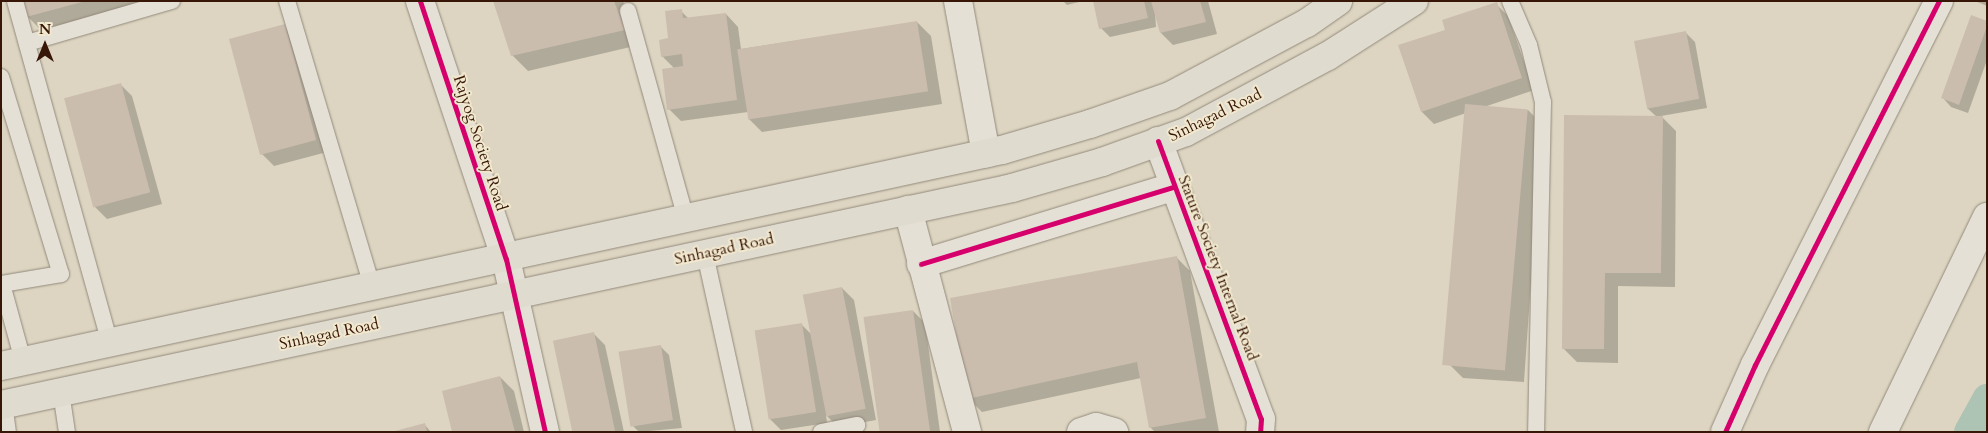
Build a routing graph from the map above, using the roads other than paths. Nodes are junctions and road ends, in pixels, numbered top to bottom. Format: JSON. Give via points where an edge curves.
{"nodes":[{"id":1,"x":15,"y":1,"type":"edge"},
{"id":2,"x":172,"y":1,"type":"edge"},
{"id":3,"x":287,"y":1,"type":"edge"},
{"id":4,"x":420,"y":1,"type":"edge"},
{"id":5,"x":958,"y":1,"type":"edge"},
{"id":6,"x":1414,"y":1,"type":"edge"},
{"id":7,"x":1510,"y":1,"type":"edge"},
{"id":8,"x":1939,"y":1,"type":"edge"},
{"id":9,"x":1333,"y":3,"type":"edge"},
{"id":10,"x":628,"y":11,"type":"dead end"},
{"id":11,"x":28,"y":43,"type":"junction"},
{"id":12,"x":1,"y":77,"type":"edge"},
{"id":13,"x":1158,"y":141,"type":"junction"},
{"id":14,"x":986,"y":153,"type":"junction"},
{"id":15,"x":1174,"y":187,"type":"junction"},
{"id":16,"x":908,"y":210,"type":"junction"},
{"id":17,"x":1987,"y":217,"type":"edge"},
{"id":18,"x":686,"y":219,"type":"junction"},
{"id":19,"x":704,"y":254,"type":"junction"},
{"id":20,"x":506,"y":259,"type":"junction"},
{"id":21,"x":921,"y":264,"type":"junction"},
{"id":22,"x":372,"y":287,"type":"junction"},
{"id":23,"x":514,"y":294,"type":"junction"},
{"id":24,"x":110,"y":343,"type":"junction"},
{"id":25,"x":12,"y":364,"type":"edge"},
{"id":26,"x":62,"y":392,"type":"junction"},
{"id":27,"x":12,"y":402,"type":"edge"},
{"id":28,"x":857,"y":424,"type":"dead end"},
{"id":29,"x":8,"y":432,"type":"edge"},
{"id":30,"x":67,"y":432,"type":"edge"},
{"id":31,"x":545,"y":432,"type":"edge"},
{"id":32,"x":744,"y":432,"type":"edge"},
{"id":33,"x":821,"y":432,"type":"edge"},
{"id":34,"x":967,"y":432,"type":"edge"},
{"id":35,"x":1081,"y":432,"type":"edge"},
{"id":36,"x":1114,"y":432,"type":"edge"},
{"id":37,"x":1260,"y":432,"type":"edge"},
{"id":38,"x":1536,"y":432,"type":"edge"},
{"id":39,"x":1725,"y":432,"type":"edge"},
{"id":40,"x":1883,"y":432,"type":"edge"}],
"edges":[{"from":1,"to":11,"type":"lane"},
{"from":2,"to":11,"type":"lane"},
{"from":3,"to":22,"type":"lane"},
{"from":4,"to":20,"type":"street","name":"Rajyog Society Road"},
{"from":5,"to":14,"type":"street"},
{"from":6,"to":13,"type":"main road","name":"Sinhagad Road","via":[[1328,56],[1248,101],[1186,132]]},
{"from":7,"to":38,"type":"lane","via":[[1529,46],[1544,102]]},
{"from":8,"to":39,"type":"street"},
{"from":9,"to":14,"type":"main road","via":[[1307,23],[1170,96],[1090,124]]},
{"from":10,"to":18,"type":"lane"},
{"from":11,"to":24,"type":"lane"},
{"from":12,"to":25,"type":"lane","via":[[61,274],[2,284]]},
{"from":13,"to":15,"type":"street","name":"Stature Society Internal Road"},
{"from":13,"to":16,"type":"main road","name":"Sinhagad Road","via":[[1012,188]]},
{"from":14,"to":18,"type":"main road"},
{"from":15,"to":21,"type":"street"},
{"from":15,"to":37,"type":"street","name":"Stature Society Internal Road","via":[[1261,419]]},
{"from":16,"to":19,"type":"main road","name":"Sinhagad Road"},
{"from":16,"to":21,"type":"street"},
{"from":17,"to":40,"type":"street"},
{"from":18,"to":20,"type":"main road"},
{"from":19,"to":23,"type":"main road","name":"Sinhagad Road"},
{"from":19,"to":32,"type":"lane"},
{"from":20,"to":22,"type":"main road"},
{"from":20,"to":23,"type":"street","name":"Rajyog Society Road"},
{"from":21,"to":34,"type":"street"},
{"from":22,"to":24,"type":"main road"},
{"from":23,"to":26,"type":"main road","name":"Sinhagad Road"},
{"from":23,"to":31,"type":"street","name":"Rajyog Society Road"},
{"from":24,"to":25,"type":"main road"},
{"from":25,"to":27,"type":"main road"},
{"from":26,"to":27,"type":"main road","name":"Sinhagad Road"},
{"from":26,"to":30,"type":"lane"},
{"from":27,"to":29,"type":"lane"},
{"from":28,"to":33,"type":"lane"},
{"from":35,"to":36,"type":"street","via":[[1096,428]]}]}
